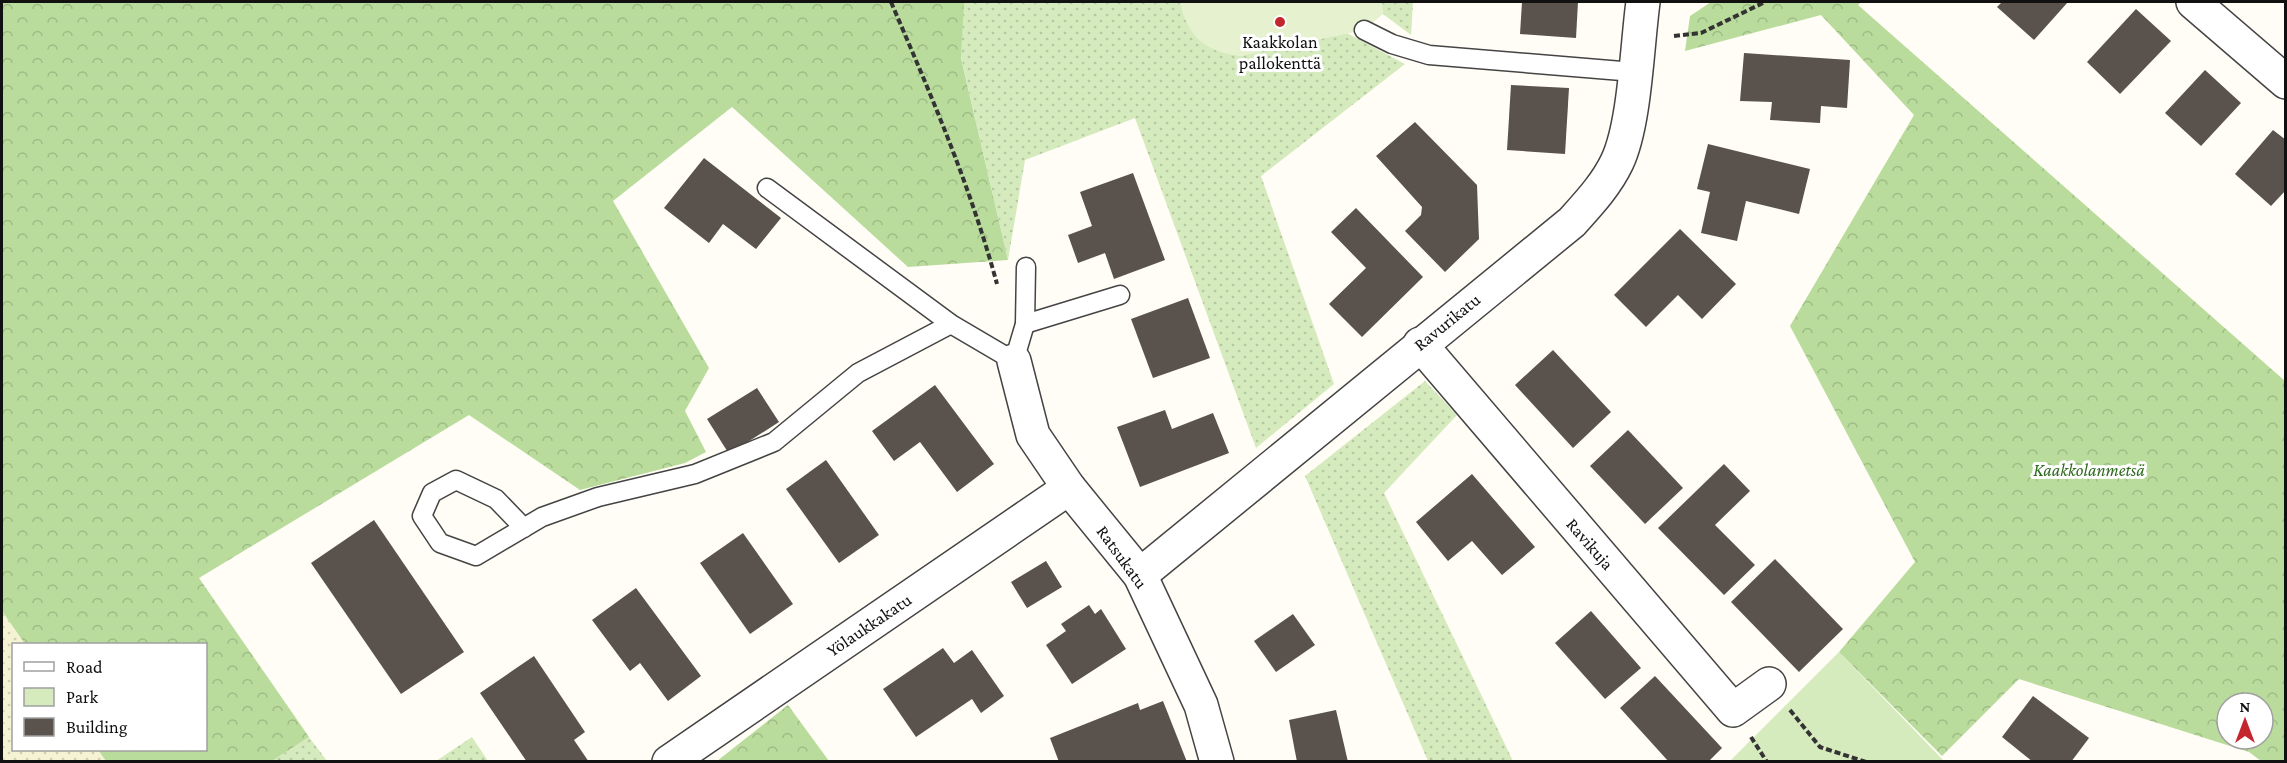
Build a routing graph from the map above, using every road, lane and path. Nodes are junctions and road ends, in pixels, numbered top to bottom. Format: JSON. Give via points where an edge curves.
{"nodes":[{"id":1,"x":891,"y":2,"type":"edge"},
{"id":2,"x":1642,"y":2,"type":"edge"},
{"id":3,"x":1765,"y":2,"type":"edge"},
{"id":4,"x":2193,"y":2,"type":"edge"},
{"id":5,"x":1364,"y":30,"type":"dead end"},
{"id":6,"x":1636,"y":57,"type":"junction"},
{"id":7,"x":2286,"y":82,"type":"edge"},
{"id":8,"x":766,"y":188,"type":"dead end"},
{"id":9,"x":1026,"y":267,"type":"dead end"},
{"id":10,"x":1120,"y":295,"type":"dead end"},
{"id":11,"x":1000,"y":296,"type":"dead end"},
{"id":12,"x":951,"y":324,"type":"junction"},
{"id":13,"x":1025,"y":324,"type":"junction"},
{"id":14,"x":1420,"y":344,"type":"junction"},
{"id":15,"x":1014,"y":361,"type":"junction"},
{"id":16,"x":1069,"y":489,"type":"junction"},
{"id":17,"x":524,"y":528,"type":"junction"},
{"id":18,"x":1140,"y":576,"type":"junction"},
{"id":19,"x":1768,"y":684,"type":"joint"},
{"id":20,"x":669,"y":762,"type":"edge"},
{"id":21,"x":1217,"y":762,"type":"edge"},
{"id":22,"x":1866,"y":762,"type":"edge"}],
"edges":[{"from":1,"to":11,"type":"path","via":[[978,216]]},
{"from":2,"to":6,"type":"street","name":"Ravurikatu"},
{"from":3,"to":6,"type":"path","via":[[1701,33]]},
{"from":4,"to":7,"type":"street"},
{"from":5,"to":6,"type":"lane","via":[[1392,44],[1429,55]]},
{"from":6,"to":14,"type":"street","name":"Ravurikatu","via":[[1629,121],[1618,161],[1600,191],[1572,222]]},
{"from":8,"to":12,"type":"lane"},
{"from":9,"to":13,"type":"lane"},
{"from":10,"to":13,"type":"lane"},
{"from":12,"to":15,"type":"lane"},
{"from":12,"to":17,"type":"lane","via":[[858,373],[774,442],[695,474],[598,497],[542,517]]},
{"from":13,"to":15,"type":"lane"},
{"from":14,"to":18,"type":"street","name":"Ravurikatu"},
{"from":14,"to":19,"type":"street","name":"Ravikuja","via":[[1733,710]]},
{"from":15,"to":16,"type":"street","name":"Ratsukatu","via":[[1033,435]]},
{"from":16,"to":18,"type":"street","name":"Ratsukatu"},
{"from":16,"to":20,"type":"street","name":"Yölaukkakatu"},
{"from":17,"to":17,"type":"lane","via":[[496,499],[456,480],[432,493],[422,516],[440,543],[476,556]]},
{"from":18,"to":21,"type":"street","name":"Ratsukatu","via":[[1201,705]]},
{"from":19,"to":22,"type":"path","via":[[1820,747]]}]}
